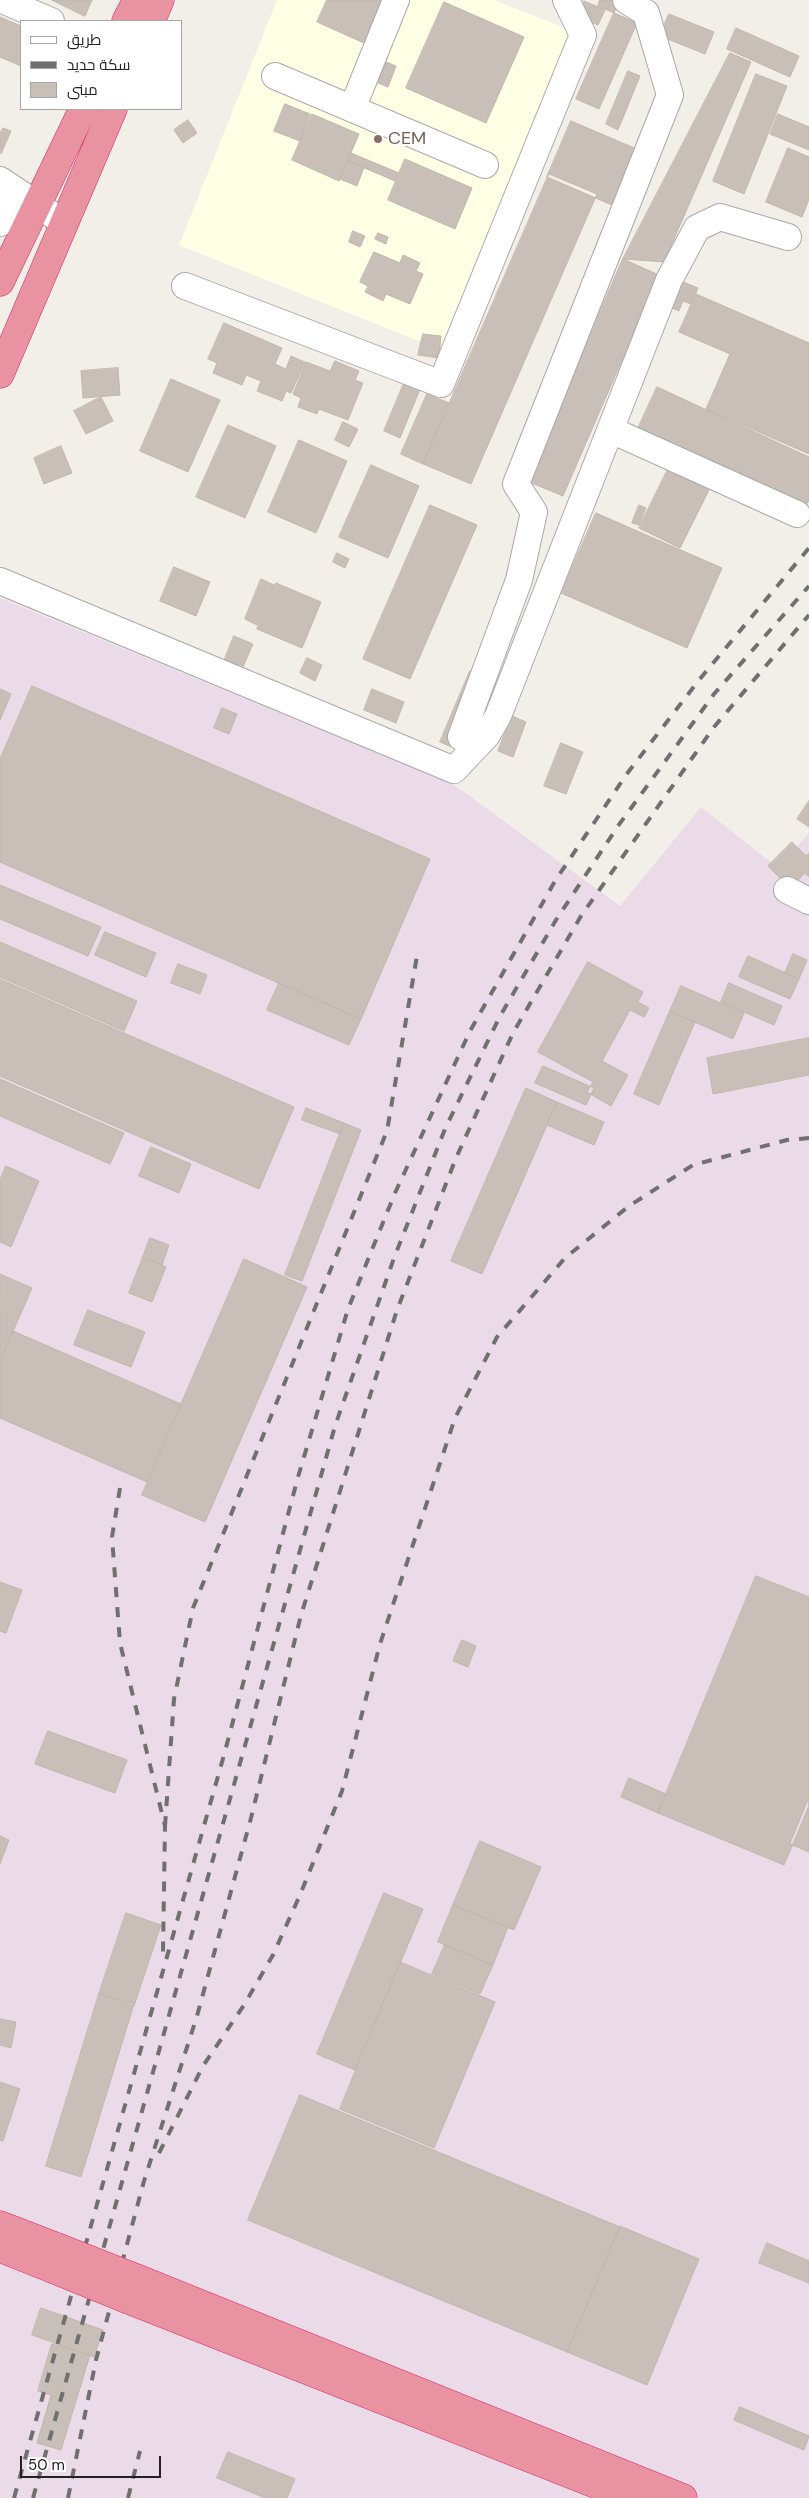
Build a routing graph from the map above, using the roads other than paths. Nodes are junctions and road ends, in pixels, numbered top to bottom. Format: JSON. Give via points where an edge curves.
{"nodes":[{"id":1,"x":136,"y":0,"type":"edge"},
{"id":2,"x":160,"y":0,"type":"edge"},
{"id":3,"x":396,"y":0,"type":"edge"},
{"id":4,"x":566,"y":0,"type":"edge"},
{"id":5,"x":626,"y":0,"type":"edge"},
{"id":6,"x":8,"y":1,"type":"edge"},
{"id":7,"x":49,"y":20,"type":"edge"},
{"id":8,"x":126,"y":20,"type":"edge"},
{"id":9,"x":151,"y":20,"type":"edge"},
{"id":10,"x":275,"y":76,"type":"dead end"},
{"id":11,"x":352,"y":109,"type":"junction"},
{"id":12,"x":82,"y":110,"type":"edge"},
{"id":13,"x":113,"y":110,"type":"edge"},
{"id":14,"x":485,"y":165,"type":"dead end"},
{"id":15,"x":17,"y":191,"type":"edge"},
{"id":16,"x":64,"y":222,"type":"junction"},
{"id":17,"x":0,"y":223,"type":"edge"},
{"id":18,"x":788,"y":237,"type":"dead end"},
{"id":19,"x":0,"y":282,"type":"edge"},
{"id":20,"x":185,"y":286,"type":"dead end"},
{"id":21,"x":0,"y":374,"type":"edge"},
{"id":22,"x":611,"y":430,"type":"junction"},
{"id":23,"x":797,"y":514,"type":"dead end"},
{"id":24,"x":0,"y":581,"type":"edge"},
{"id":25,"x":461,"y":736,"type":"dead end"},
{"id":26,"x":0,"y":2225,"type":"edge"},
{"id":27,"x":0,"y":2248,"type":"edge"},
{"id":28,"x":55,"y":2258,"type":"junction"},
{"id":29,"x":133,"y":2289,"type":"junction"},
{"id":30,"x":632,"y":2498,"type":"edge"},
{"id":31,"x":683,"y":2498,"type":"edge"}],
"edges":[{"from":1,"to":8,"type":"highway"},
{"from":2,"to":9,"type":"highway"},
{"from":3,"to":11,"type":"street"},
{"from":4,"to":20,"type":"street","via":[[583,36],[441,384]]},
{"from":5,"to":25,"type":"street","via":[[646,13],[670,95],[516,484],[534,512],[519,580]]},
{"from":6,"to":7,"type":"street"},
{"from":10,"to":11,"type":"street"},
{"from":11,"to":14,"type":"street"},
{"from":12,"to":15,"type":"highway"},
{"from":13,"to":16,"type":"highway"},
{"from":15,"to":16,"type":"street"},
{"from":15,"to":17,"type":"street"},
{"from":15,"to":19,"type":"highway"},
{"from":16,"to":21,"type":"highway"},
{"from":18,"to":22,"type":"street","via":[[720,217],[697,228],[669,280]]},
{"from":22,"to":23,"type":"street"},
{"from":22,"to":24,"type":"street","via":[[498,716],[487,734],[454,770]]},
{"from":26,"to":28,"type":"highway"},
{"from":27,"to":28,"type":"highway"},
{"from":28,"to":29,"type":"highway","bridge":true},
{"from":29,"to":30,"type":"highway"},
{"from":29,"to":31,"type":"highway"}]}
